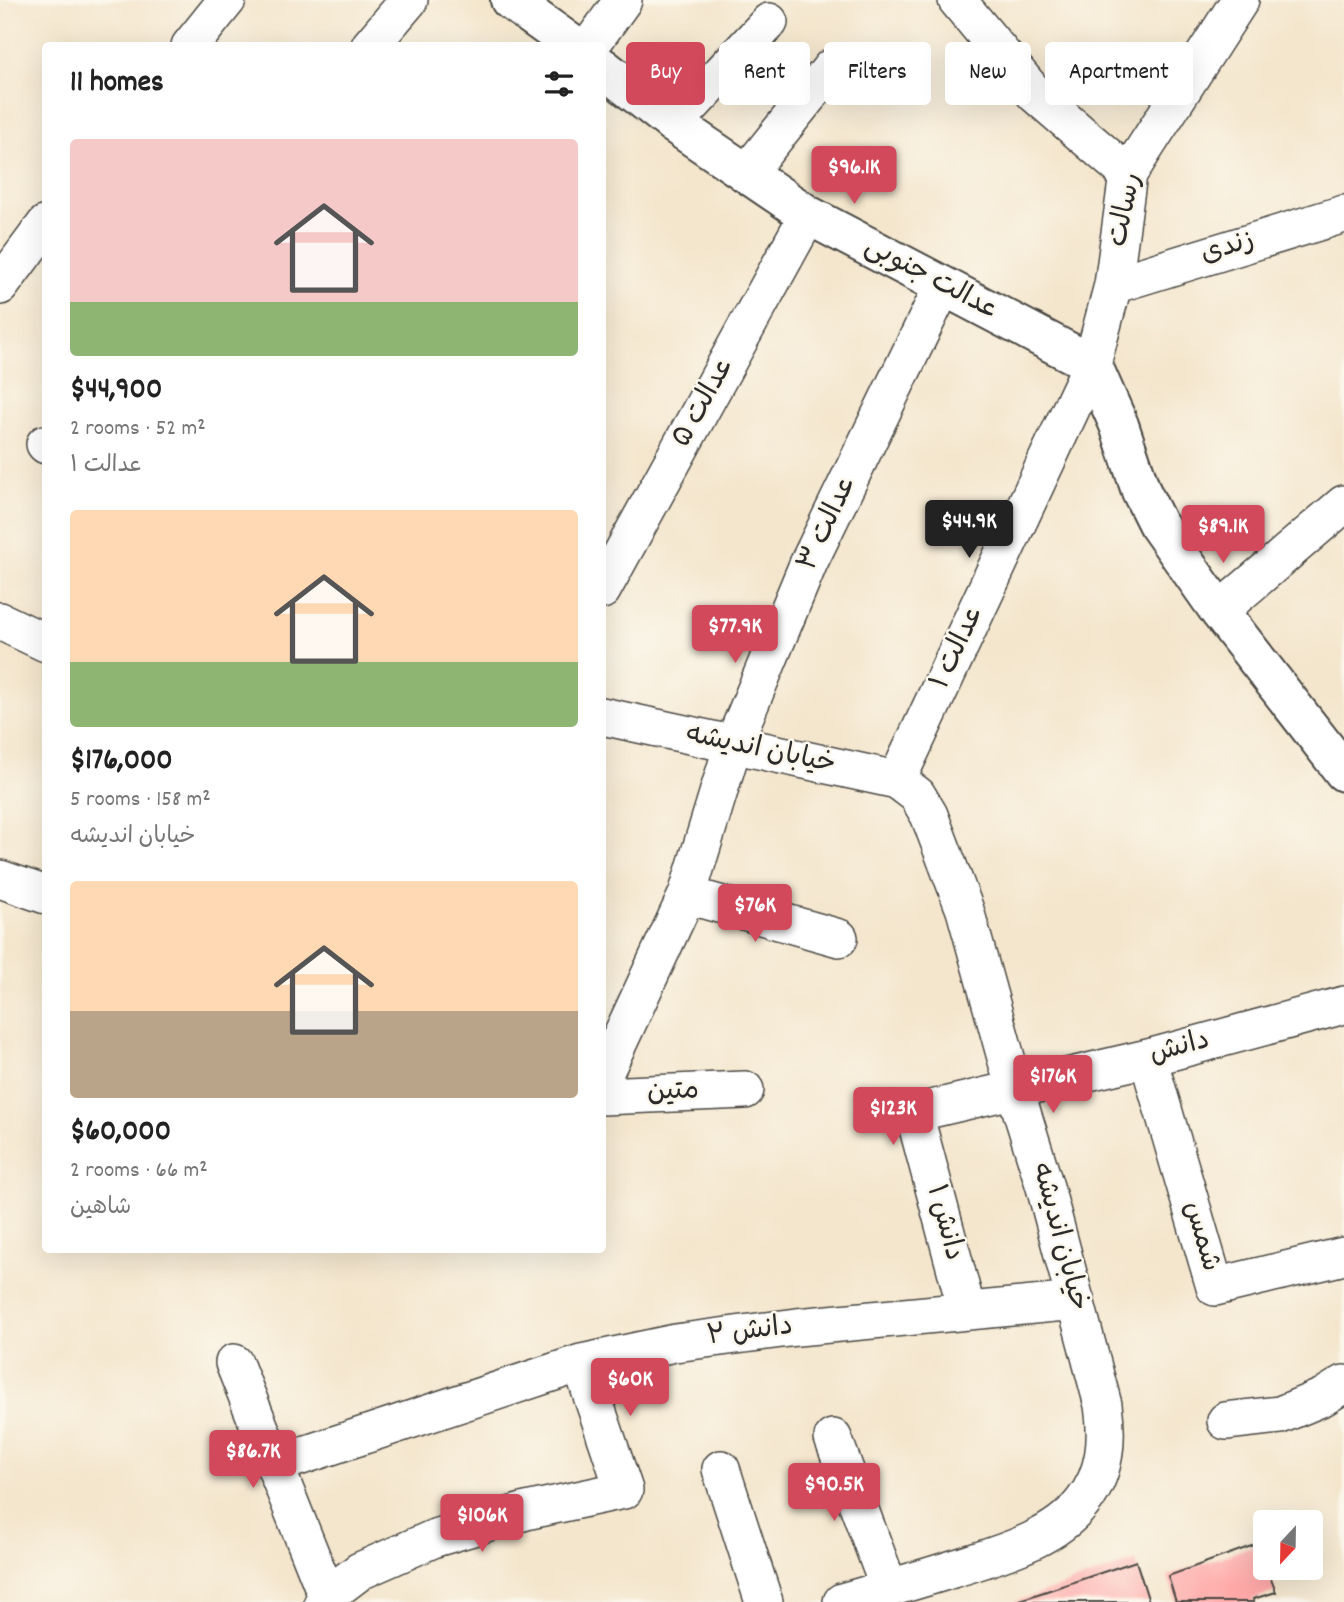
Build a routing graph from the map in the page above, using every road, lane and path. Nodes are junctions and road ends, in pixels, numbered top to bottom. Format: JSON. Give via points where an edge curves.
{"nodes":[{"id":1,"x":227,"y":0,"type":"edge"},
{"id":2,"x":409,"y":0,"type":"edge"},
{"id":3,"x":510,"y":0,"type":"edge"},
{"id":4,"x":623,"y":0,"type":"edge"},
{"id":5,"x":957,"y":0,"type":"edge"},
{"id":6,"x":1240,"y":0,"type":"edge"},
{"id":7,"x":769,"y":22,"type":"dead end"},
{"id":8,"x":193,"y":42,"type":"edge"},
{"id":9,"x":373,"y":42,"type":"edge"},
{"id":10,"x":568,"y":42,"type":"edge"},
{"id":11,"x":593,"y":42,"type":"edge"},
{"id":12,"x":606,"y":70,"type":"edge"},
{"id":13,"x":824,"y":77,"type":"edge"},
{"id":14,"x":674,"y":124,"type":"junction"},
{"id":15,"x":746,"y":174,"type":"junction"},
{"id":16,"x":1128,"y":174,"type":"junction"},
{"id":17,"x":1344,"y":214,"type":"edge"},
{"id":18,"x":808,"y":215,"type":"junction"},
{"id":19,"x":42,"y":229,"type":"edge"},
{"id":20,"x":1113,"y":285,"type":"junction"},
{"id":21,"x":0,"y":286,"type":"edge"},
{"id":22,"x":943,"y":286,"type":"junction"},
{"id":23,"x":1093,"y":364,"type":"junction"},
{"id":24,"x":1344,"y":504,"type":"edge"},
{"id":25,"x":606,"y":583,"type":"edge"},
{"id":26,"x":1219,"y":611,"type":"junction"},
{"id":27,"x":0,"y":621,"type":"edge"},
{"id":28,"x":42,"y":641,"type":"edge"},
{"id":29,"x":606,"y":717,"type":"edge"},
{"id":30,"x":733,"y":745,"type":"junction"},
{"id":31,"x":1344,"y":772,"type":"edge"},
{"id":32,"x":897,"y":780,"type":"junction"},
{"id":33,"x":0,"y":879,"type":"edge"},
{"id":34,"x":42,"y":894,"type":"edge"},
{"id":35,"x":687,"y":895,"type":"junction"},
{"id":36,"x":839,"y":938,"type":"dead end"},
{"id":37,"x":1344,"y":1005,"type":"edge"},
{"id":38,"x":1148,"y":1058,"type":"junction"},
{"id":39,"x":606,"y":1069,"type":"edge"},
{"id":40,"x":745,"y":1090,"type":"dead end"},
{"id":41,"x":1015,"y":1090,"type":"junction"},
{"id":42,"x":606,"y":1096,"type":"edge"},
{"id":43,"x":1344,"y":1256,"type":"edge"},
{"id":44,"x":1076,"y":1301,"type":"junction"},
{"id":45,"x":967,"y":1311,"type":"junction"},
{"id":46,"x":233,"y":1363,"type":"dead end"},
{"id":47,"x":581,"y":1363,"type":"junction"},
{"id":48,"x":1344,"y":1384,"type":"edge"},
{"id":49,"x":1226,"y":1421,"type":"dead end"},
{"id":50,"x":833,"y":1438,"type":"dead end"},
{"id":51,"x":274,"y":1465,"type":"junction"},
{"id":52,"x":721,"y":1469,"type":"dead end"},
{"id":53,"x":889,"y":1588,"type":"junction"},
{"id":54,"x":325,"y":1599,"type":"edge"},
{"id":55,"x":764,"y":1602,"type":"edge"},
{"id":56,"x":842,"y":1602,"type":"edge"}],
"edges":[{"from":1,"to":8,"type":"street"},
{"from":2,"to":9,"type":"street"},
{"from":3,"to":10,"type":"street"},
{"from":4,"to":11,"type":"street"},
{"from":5,"to":16,"type":"street","via":[[1035,94]]},
{"from":6,"to":16,"type":"street","name":"رسالت"},
{"from":7,"to":14,"type":"street"},
{"from":12,"to":14,"type":"street","name":"عدالت جنوبی"},
{"from":13,"to":15,"type":"street"},
{"from":14,"to":15,"type":"street","name":"عدالت جنوبی"},
{"from":15,"to":18,"type":"street","name":"عدالت جنوبی"},
{"from":16,"to":20,"type":"street","name":"رسالت"},
{"from":17,"to":20,"type":"street","name":"زندی"},
{"from":18,"to":22,"type":"street","name":"عدالت جنوبی"},
{"from":18,"to":25,"type":"street","name":"عدالت ۵"},
{"from":19,"to":21,"type":"street"},
{"from":20,"to":23,"type":"street","name":"رسالت"},
{"from":22,"to":23,"type":"street","name":"عدالت جنوبی"},
{"from":22,"to":30,"type":"street","name":"عدالت ۳","via":[[809,562]]},
{"from":23,"to":26,"type":"street","via":[[1157,523]]},
{"from":23,"to":32,"type":"street","name":"عدالت ۱"},
{"from":24,"to":26,"type":"street"},
{"from":26,"to":31,"type":"street"},
{"from":27,"to":28,"type":"street"},
{"from":29,"to":30,"type":"street","name":"خیابان اندیشه"},
{"from":30,"to":32,"type":"street","name":"خیابان اندیشه"},
{"from":30,"to":35,"type":"street","name":"عدالت ۳"},
{"from":32,"to":41,"type":"street","name":"خیابان اندیشه","via":[[917,796],[941,845],[965,911]]},
{"from":33,"to":34,"type":"street"},
{"from":35,"to":36,"type":"street"},
{"from":35,"to":39,"type":"street","name":"عدالت ۳"},
{"from":37,"to":38,"type":"street","name":"دانش"},
{"from":38,"to":41,"type":"street","name":"دانش"},
{"from":38,"to":43,"type":"street","name":"شمس","via":[[1214,1287]]},
{"from":40,"to":42,"type":"street","name":"متین"},
{"from":41,"to":44,"type":"street","name":"خیابان اندیشه"},
{"from":41,"to":45,"type":"street","name":"دانش ۱","via":[[914,1113]]},
{"from":44,"to":45,"type":"street","name":"دانش ۲"},
{"from":44,"to":53,"type":"street","name":"خیابان اندیشه","via":[[1106,1426],[1102,1460],[1084,1501],[1054,1528],[1025,1544]]},
{"from":45,"to":47,"type":"street","name":"دانش ۲","via":[[689,1341]]},
{"from":46,"to":51,"type":"street"},
{"from":47,"to":51,"type":"street","name":"دانش ۲"},
{"from":47,"to":54,"type":"street","via":[[624,1490],[526,1511],[435,1538],[360,1570]]},
{"from":48,"to":49,"type":"street","via":[[1280,1415]]},
{"from":50,"to":53,"type":"street"},
{"from":51,"to":54,"type":"street"},
{"from":52,"to":55,"type":"street"},
{"from":53,"to":56,"type":"street","name":"خیابان اندیشه"}]}
